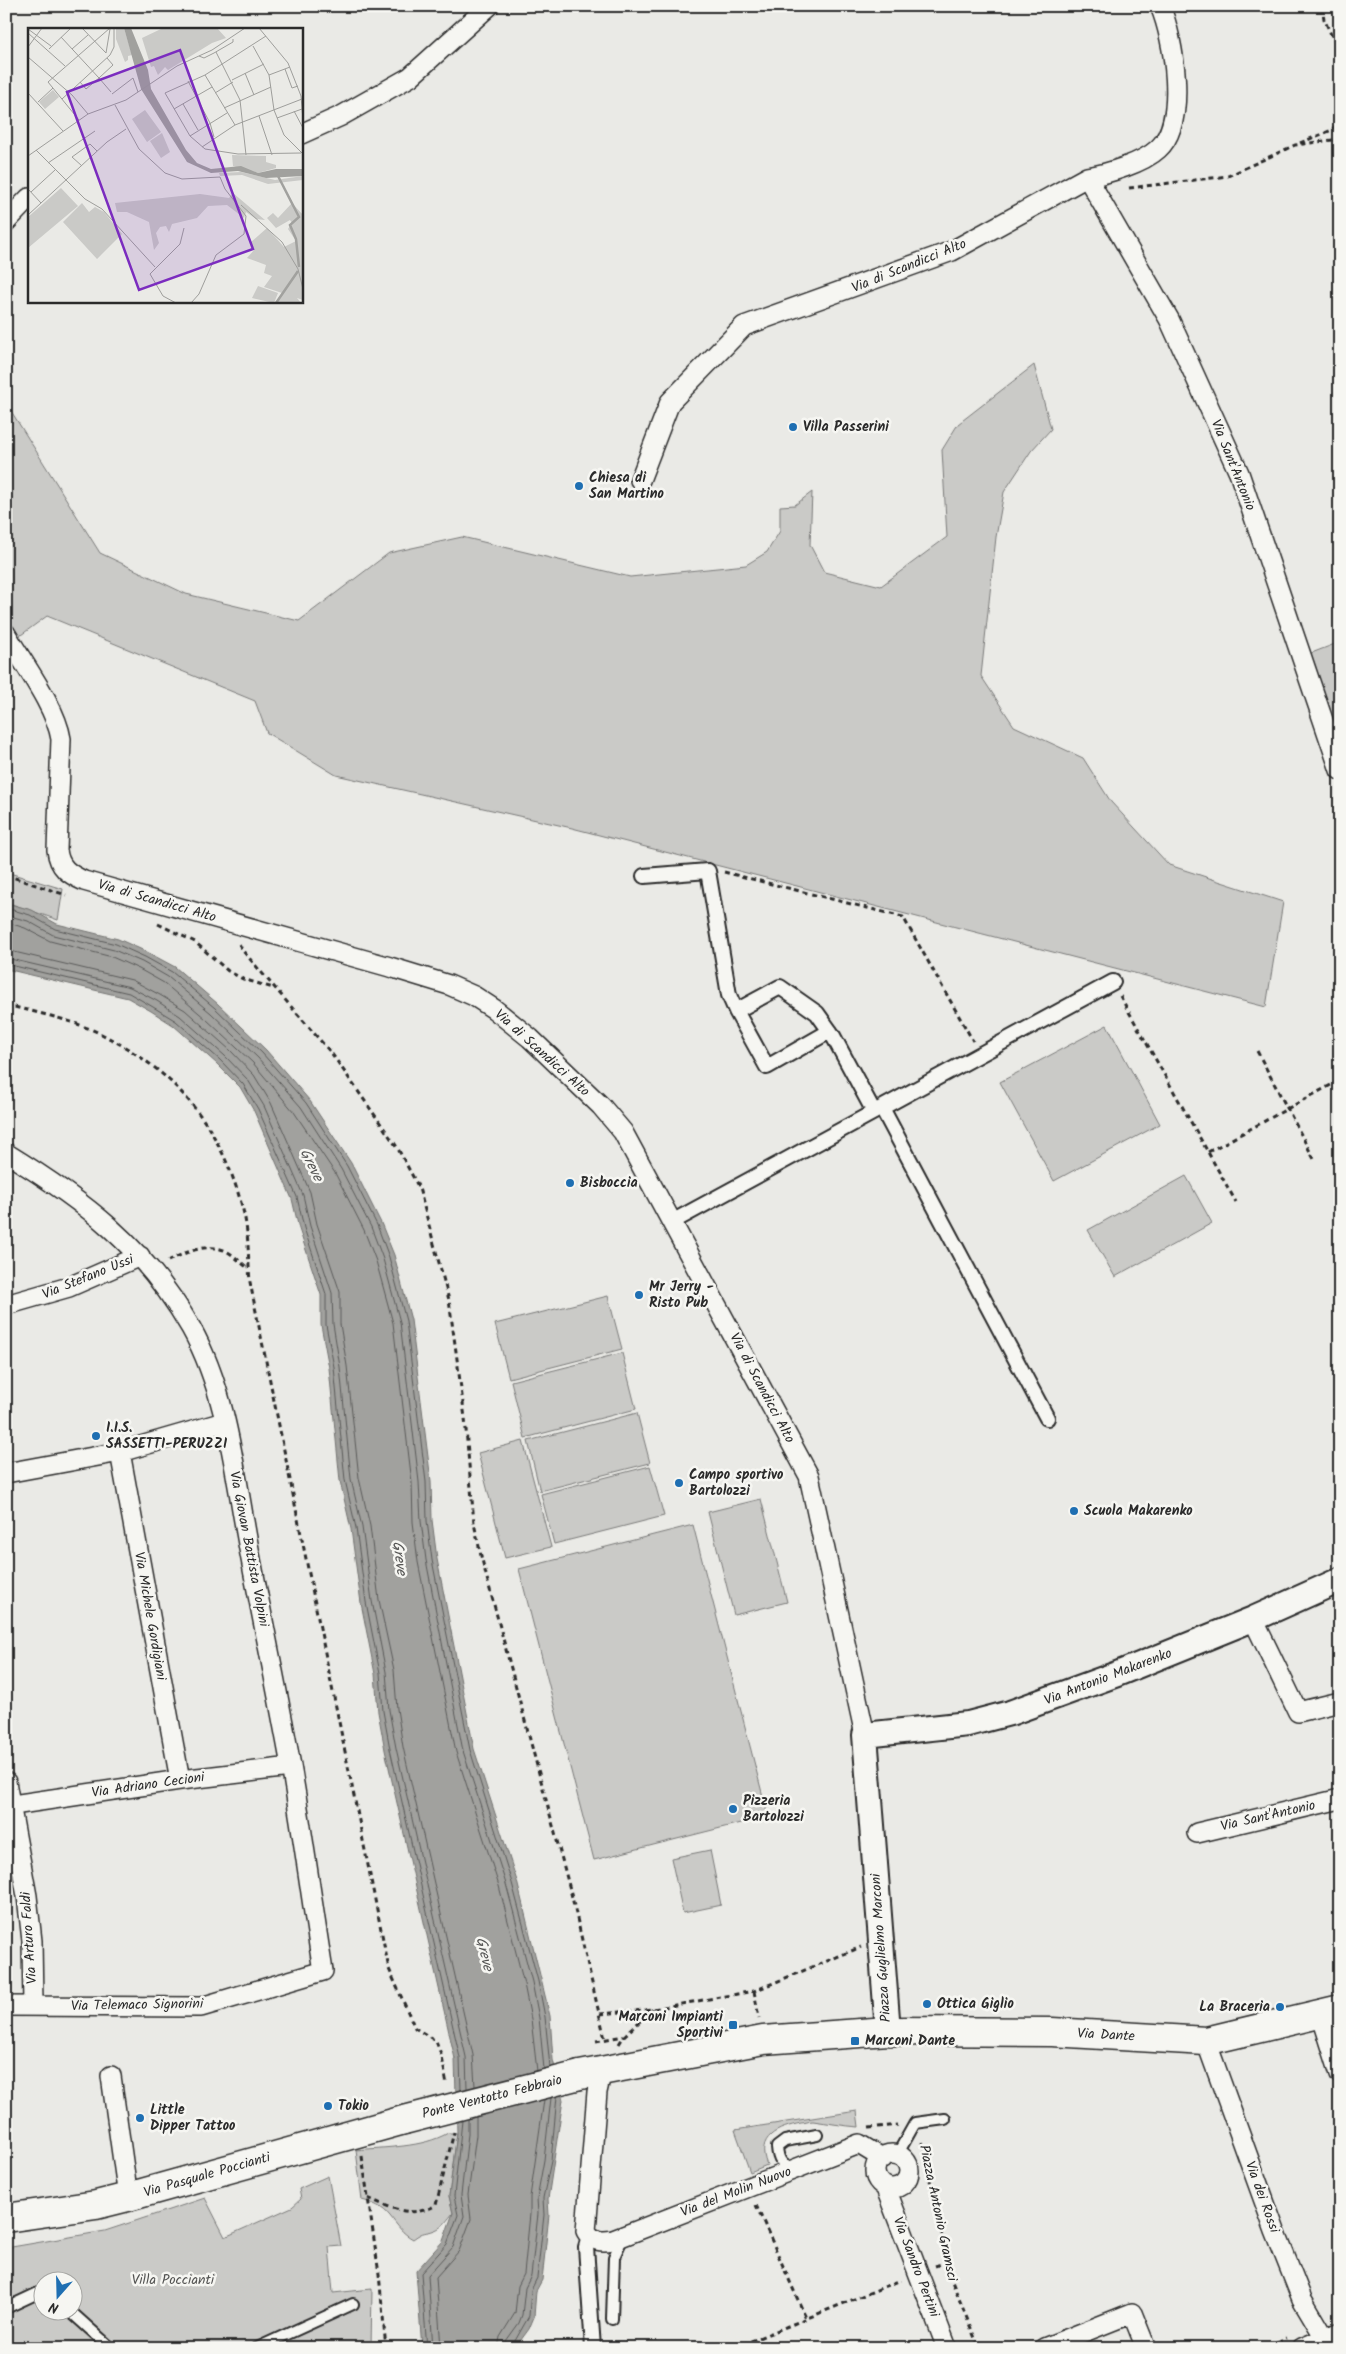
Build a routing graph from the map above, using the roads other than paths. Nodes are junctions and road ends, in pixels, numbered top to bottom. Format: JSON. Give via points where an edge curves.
{"nodes":[{"id":1,"x":490,"y":6,"type":"edge"},
{"id":2,"x":1160,"y":6,"type":"edge"},
{"id":3,"x":302,"y":134,"type":"edge"},
{"id":4,"x":1097,"y":176,"type":"junction"},
{"id":5,"x":28,"y":199,"type":"edge"},
{"id":6,"x":6,"y":222,"type":"edge"},
{"id":7,"x":640,"y":480,"type":"dead end"},
{"id":8,"x":6,"y":634,"type":"edge"},
{"id":9,"x":1340,"y":770,"type":"edge"},
{"id":10,"x":644,"y":876,"type":"dead end"},
{"id":11,"x":1113,"y":982,"type":"road end"},
{"id":12,"x":736,"y":1011,"type":"junction"},
{"id":13,"x":830,"y":1031,"type":"junction"},
{"id":14,"x":878,"y":1110,"type":"junction"},
{"id":15,"x":6,"y":1153,"type":"edge"},
{"id":16,"x":672,"y":1222,"type":"junction"},
{"id":17,"x":146,"y":1262,"type":"junction"},
{"id":18,"x":6,"y":1305,"type":"edge"},
{"id":19,"x":1047,"y":1418,"type":"dead end"},
{"id":20,"x":224,"y":1422,"type":"junction"},
{"id":21,"x":120,"y":1452,"type":"junction"},
{"id":22,"x":6,"y":1473,"type":"edge"},
{"id":23,"x":1340,"y":1580,"type":"edge"},
{"id":24,"x":1253,"y":1619,"type":"junction"},
{"id":25,"x":1340,"y":1702,"type":"edge"},
{"id":26,"x":865,"y":1735,"type":"junction"},
{"id":27,"x":291,"y":1767,"type":"junction"},
{"id":28,"x":180,"y":1780,"type":"junction"},
{"id":29,"x":6,"y":1782,"type":"edge"},
{"id":30,"x":1340,"y":1799,"type":"edge"},
{"id":31,"x":8,"y":1805,"type":"edge"},
{"id":32,"x":1197,"y":1832,"type":"dead end"},
{"id":33,"x":323,"y":1971,"type":"joint"},
{"id":34,"x":33,"y":2005,"type":"junction"},
{"id":35,"x":6,"y":2006,"type":"edge"},
{"id":36,"x":1330,"y":2011,"type":"edge"},
{"id":37,"x":888,"y":2031,"type":"junction"},
{"id":38,"x":1206,"y":2041,"type":"junction"},
{"id":39,"x":591,"y":2072,"type":"junction"},
{"id":40,"x":1340,"y":2074,"type":"edge"},
{"id":41,"x":110,"y":2076,"type":"dead end"},
{"id":42,"x":945,"y":2119,"type":"dead end"},
{"id":43,"x":404,"y":2120,"type":"joint"},
{"id":44,"x":817,"y":2135,"type":"dead end"},
{"id":45,"x":889,"y":2156,"type":"junction"},
{"id":46,"x":792,"y":2170,"type":"junction"},
{"id":47,"x":885,"y":2186,"type":"junction"},
{"id":48,"x":128,"y":2197,"type":"junction"},
{"id":49,"x":6,"y":2218,"type":"edge"},
{"id":50,"x":624,"y":2236,"type":"junction"},
{"id":51,"x":589,"y":2237,"type":"junction"},
{"id":52,"x":32,"y":2296,"type":"edge"},
{"id":53,"x":353,"y":2304,"type":"dead end"},
{"id":54,"x":6,"y":2308,"type":"edge"},
{"id":55,"x":612,"y":2319,"type":"dead end"},
{"id":56,"x":81,"y":2322,"type":"edge"},
{"id":57,"x":1332,"y":2340,"type":"edge"},
{"id":58,"x":1298,"y":2341,"type":"edge"},
{"id":59,"x":111,"y":2348,"type":"edge"},
{"id":60,"x":257,"y":2348,"type":"edge"},
{"id":61,"x":593,"y":2348,"type":"edge"},
{"id":62,"x":947,"y":2348,"type":"edge"},
{"id":63,"x":1044,"y":2348,"type":"edge"},
{"id":64,"x":1146,"y":2348,"type":"edge"}],
"edges":[{"from":1,"to":3,"type":"street","via":[[410,77],[341,116]]},
{"from":2,"to":4,"type":"street","name":"Via di Scandicci Alto","via":[[1167,23],[1174,64],[1176,102],[1171,127],[1158,149],[1129,165]]},
{"from":4,"to":7,"type":"street","name":"Via di Scandicci Alto","via":[[952,251],[744,326],[670,402]]},
{"from":4,"to":9,"type":"street","name":"Via Sant'Antonio","via":[[1169,319],[1240,473]]},
{"from":5,"to":6,"type":"street"},
{"from":8,"to":16,"type":"street","name":"Via di Scandicci Alto","via":[[60,730],[57,850],[60,864],[66,871],[84,881],[434,980],[484,1002],[530,1038],[613,1120],[623,1132]]},
{"from":10,"to":12,"type":"street","via":[[708,871],[729,995]]},
{"from":11,"to":14,"type":"street"},
{"from":12,"to":13,"type":"street","via":[[780,987],[817,1012]]},
{"from":12,"to":13,"type":"street","via":[[768,1067]]},
{"from":13,"to":14,"type":"street"},
{"from":14,"to":16,"type":"street"},
{"from":14,"to":19,"type":"street"},
{"from":15,"to":17,"type":"street","name":"Via Giovan Battista Volpini","via":[[54,1182],[119,1234]]},
{"from":16,"to":26,"type":"street","name":"Via di Scandicci Alto","via":[[809,1476]]},
{"from":17,"to":18,"type":"street","name":"Via Stefano Ussi"},
{"from":17,"to":20,"type":"street","name":"Via Giovan Battista Volpini","via":[[203,1351]]},
{"from":20,"to":21,"type":"street"},
{"from":20,"to":27,"type":"street","name":"Via Giovan Battista Volpini"},
{"from":21,"to":22,"type":"street"},
{"from":21,"to":28,"type":"street","name":"Via Michele Gordigiani"},
{"from":23,"to":24,"type":"street","name":"Via Antonio Makarenko"},
{"from":24,"to":25,"type":"street","via":[[1298,1712]]},
{"from":24,"to":26,"type":"street","name":"Via Antonio Makarenko","via":[[1010,1713],[968,1724]]},
{"from":26,"to":37,"type":"street","name":"Piazza Guglielmo Marconi"},
{"from":27,"to":28,"type":"street","name":"Via Adriano Cecioni"},
{"from":27,"to":33,"type":"street","name":"Via Giovan Battista Volpini"},
{"from":28,"to":31,"type":"street","name":"Via Adriano Cecioni"},
{"from":29,"to":31,"type":"street","name":"Via Arturo Faldi"},
{"from":30,"to":32,"type":"street","name":"Via Sant'Antonio"},
{"from":31,"to":34,"type":"street","name":"Via Arturo Faldi","via":[[27,1896],[32,1941]]},
{"from":33,"to":34,"type":"street","name":"Via Telemaco Signorini","via":[[200,2007]]},
{"from":34,"to":35,"type":"street","name":"Via Telemaco Signorini"},
{"from":36,"to":38,"type":"main road","name":"Via Dante"},
{"from":36,"to":40,"type":"street"},
{"from":37,"to":38,"type":"main road","name":"Via Dante","via":[[1052,2032]]},
{"from":37,"to":39,"type":"main road","name":"Piazza Guglielmo Marconi","via":[[763,2040]]},
{"from":38,"to":57,"type":"street","name":"Via dei Rossi","via":[[1302,2298]]},
{"from":39,"to":43,"type":"main road","name":"Ponte Ventotto Febbraio","bridge":true},
{"from":39,"to":51,"type":"street","via":[[597,2092],[586,2231]]},
{"from":41,"to":48,"type":"street"},
{"from":42,"to":45,"type":"lane","name":"Piazza Antonio Gramsci","via":[[915,2123]]},
{"from":43,"to":48,"type":"main road","name":"Via Pasquale Poccianti"},
{"from":44,"to":46,"type":"lane","via":[[785,2141],[777,2147],[778,2158]]},
{"from":45,"to":46,"type":"street","name":"Via del Molin Nuovo","via":[[859,2144]]},
{"from":45,"to":47,"type":"street","name":"Via Sandro Pertini","via":[[876,2167],[878,2178]]},
{"from":45,"to":47,"type":"street","via":[[906,2161],[909,2171],[902,2185]]},
{"from":46,"to":50,"type":"street","name":"Via del Molin Nuovo"},
{"from":47,"to":62,"type":"street","name":"Via Sandro Pertini"},
{"from":48,"to":49,"type":"main road","name":"Via Pasquale Poccianti"},
{"from":50,"to":51,"type":"street","name":"Via del Molin Nuovo","via":[[606,2241]]},
{"from":50,"to":55,"type":"lane","via":[[614,2257]]},
{"from":51,"to":61,"type":"street","via":[[586,2247]]},
{"from":52,"to":54,"type":"lane"},
{"from":53,"to":60,"type":"lane"},
{"from":56,"to":59,"type":"lane"},
{"from":57,"to":58,"type":"street"},
{"from":63,"to":64,"type":"street","via":[[1132,2313]]}]}
